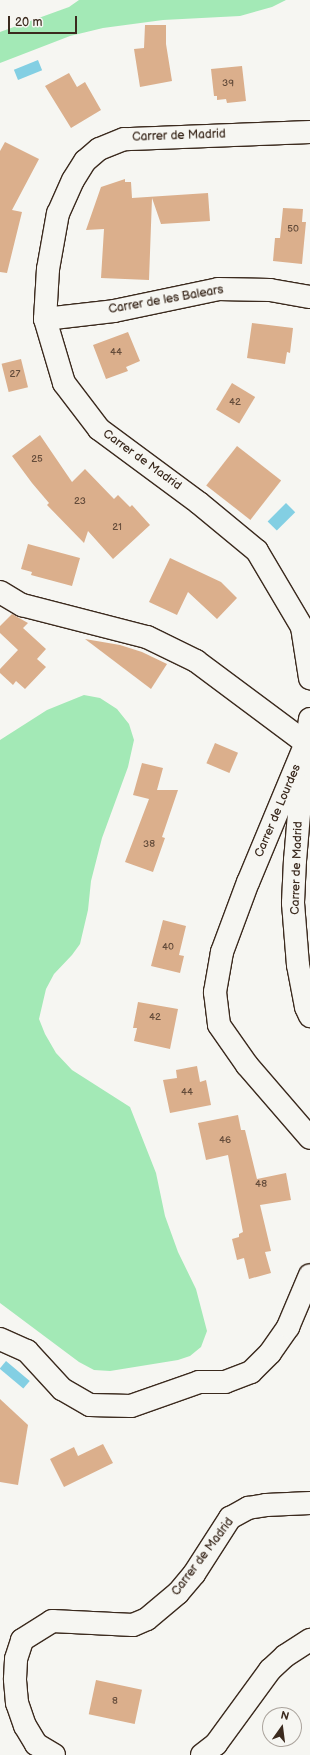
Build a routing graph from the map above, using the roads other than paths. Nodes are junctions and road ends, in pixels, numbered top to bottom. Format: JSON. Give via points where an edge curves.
{"nodes":[{"id":1,"x":310,"y":132,"type":"edge"},
{"id":2,"x":310,"y":297,"type":"edge"},
{"id":3,"x":45,"y":319,"type":"junction"},
{"id":4,"x":0,"y":592,"type":"edge"},
{"id":5,"x":310,"y":678,"type":"edge"},
{"id":6,"x":310,"y":719,"type":"edge"},
{"id":7,"x":306,"y":743,"type":"junction"},
{"id":8,"x":310,"y":1016,"type":"edge"},
{"id":9,"x":310,"y":1138,"type":"edge"},
{"id":10,"x":310,"y":1275,"type":"edge"},
{"id":11,"x":0,"y":1339,"type":"edge"},
{"id":12,"x":310,"y":1502,"type":"edge"},
{"id":13,"x":310,"y":1640,"type":"edge"},
{"id":14,"x":54,"y":1755,"type":"edge"},
{"id":15,"x":202,"y":1755,"type":"edge"}],
"edges":[{"from":1,"to":3,"type":"street","name":"Carrer de Madrid","via":[[124,138],[99,150],[85,161],[58,213],[48,269]]},
{"from":2,"to":3,"type":"street","name":"Carrer de les Balears","via":[[270,290],[218,289],[114,310]]},
{"from":3,"to":5,"type":"street","name":"Carrer de Madrid","via":[[64,383],[100,429],[200,503],[257,551],[302,627]]},
{"from":4,"to":7,"type":"street","via":[[22,605],[147,637],[196,661]]},
{"from":6,"to":7,"type":"street","name":"Carrer de Madrid"},
{"from":7,"to":8,"type":"street","name":"Carrer de Madrid","via":[[293,903],[298,965]]},
{"from":7,"to":9,"type":"street","name":"Carrer de Lourdes","via":[[222,952],[215,992],[220,1025],[247,1065]]},
{"from":10,"to":11,"type":"street","via":[[288,1327],[270,1353],[251,1372],[225,1382],[198,1382],[131,1406],[90,1405],[62,1389],[26,1351]]},
{"from":12,"to":14,"type":"street","name":"Carrer de Madrid","via":[[248,1508],[230,1518],[194,1574],[178,1593],[147,1619],[133,1625],[52,1621],[22,1640],[16,1659],[17,1703],[25,1726],[36,1744]]},
{"from":13,"to":15,"type":"street","via":[[285,1656],[270,1670],[216,1744]]}]}
